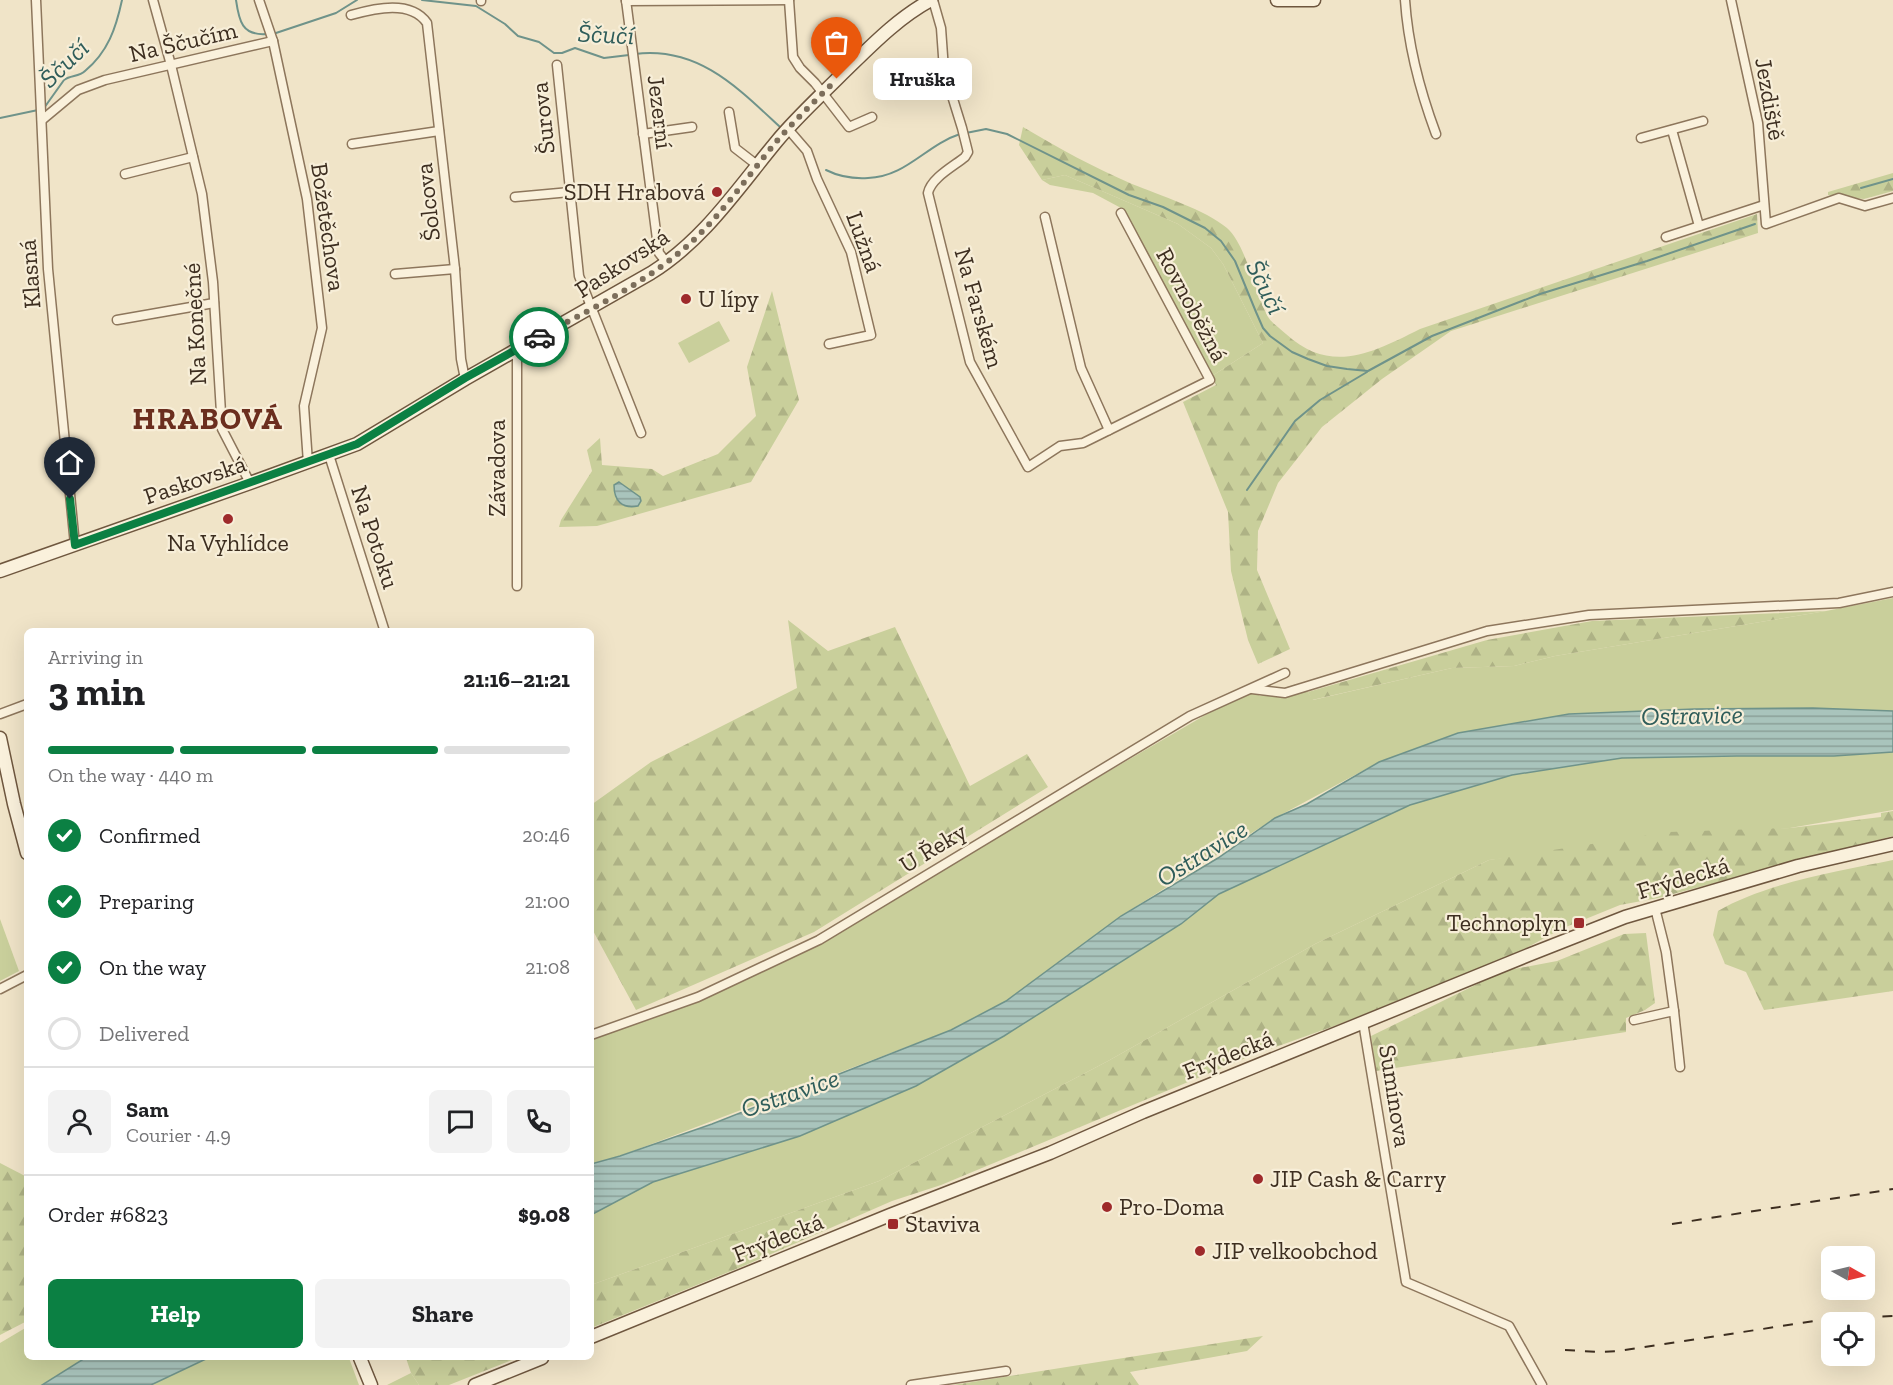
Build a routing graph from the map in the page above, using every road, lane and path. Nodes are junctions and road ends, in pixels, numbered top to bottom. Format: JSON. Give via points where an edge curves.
{"nodes":[{"id":1,"x":36,"y":0,"type":"edge"},
{"id":2,"x":153,"y":0,"type":"edge"},
{"id":3,"x":259,"y":0,"type":"edge"},
{"id":4,"x":789,"y":0,"type":"edge"},
{"id":5,"x":932,"y":0,"type":"edge"},
{"id":6,"x":1277,"y":0,"type":"edge"},
{"id":7,"x":1314,"y":0,"type":"edge"},
{"id":8,"x":1405,"y":0,"type":"edge"},
{"id":9,"x":1731,"y":0,"type":"edge"},
{"id":10,"x":626,"y":1,"type":"edge"},
{"id":11,"x":351,"y":15,"type":"dead end"},
{"id":12,"x":273,"y":41,"type":"junction"},
{"id":13,"x":171,"y":65,"type":"junction"},
{"id":14,"x":557,"y":65,"type":"dead end"},
{"id":15,"x":824,"y":93,"type":"junction"},
{"id":16,"x":729,"y":112,"type":"dead end"},
{"id":17,"x":872,"y":117,"type":"dead end"},
{"id":18,"x":42,"y":120,"type":"junction"},
{"id":19,"x":1703,"y":122,"type":"dead end"},
{"id":20,"x":692,"y":127,"type":"dead end"},
{"id":21,"x":788,"y":129,"type":"junction"},
{"id":22,"x":1672,"y":130,"type":"junction"},
{"id":23,"x":439,"y":131,"type":"junction"},
{"id":24,"x":643,"y":134,"type":"junction"},
{"id":25,"x":1436,"y":134,"type":"dead end"},
{"id":26,"x":1641,"y":138,"type":"dead end"},
{"id":27,"x":352,"y":144,"type":"dead end"},
{"id":28,"x":193,"y":157,"type":"junction"},
{"id":29,"x":757,"y":165,"type":"junction"},
{"id":30,"x":125,"y":174,"type":"dead end"},
{"id":31,"x":570,"y":192,"type":"junction"},
{"id":32,"x":515,"y":196,"type":"dead end"},
{"id":33,"x":1893,"y":198,"type":"edge"},
{"id":34,"x":1764,"y":205,"type":"junction"},
{"id":35,"x":1121,"y":213,"type":"dead end"},
{"id":36,"x":1045,"y":217,"type":"dead end"},
{"id":37,"x":1699,"y":226,"type":"junction"},
{"id":38,"x":1666,"y":237,"type":"dead end"},
{"id":39,"x":667,"y":263,"type":"junction"},
{"id":40,"x":454,"y":269,"type":"junction"},
{"id":41,"x":395,"y":274,"type":"dead end"},
{"id":42,"x":214,"y":303,"type":"junction"},
{"id":43,"x":591,"y":308,"type":"junction"},
{"id":44,"x":117,"y":320,"type":"dead end"},
{"id":45,"x":829,"y":344,"type":"dead end"},
{"id":46,"x":517,"y":349,"type":"junction"},
{"id":47,"x":465,"y":378,"type":"junction"},
{"id":48,"x":1109,"y":430,"type":"junction"},
{"id":49,"x":641,"y":433,"type":"dead end"},
{"id":50,"x":329,"y":455,"type":"junction"},
{"id":51,"x":308,"y":463,"type":"junction"},
{"id":52,"x":250,"y":483,"type":"junction"},
{"id":53,"x":75,"y":545,"type":"junction"},
{"id":54,"x":0,"y":571,"type":"edge"},
{"id":55,"x":517,"y":586,"type":"dead end"},
{"id":56,"x":1893,"y":591,"type":"edge"},
{"id":57,"x":384,"y":628,"type":"edge"},
{"id":58,"x":1285,"y":673,"type":"dead end"},
{"id":59,"x":1250,"y":689,"type":"junction"},
{"id":60,"x":24,"y":705,"type":"edge"},
{"id":61,"x":0,"y":714,"type":"edge"},
{"id":62,"x":0,"y":738,"type":"edge"},
{"id":63,"x":24,"y":842,"type":"edge"},
{"id":64,"x":1893,"y":844,"type":"edge"},
{"id":65,"x":1655,"y":908,"type":"junction"},
{"id":66,"x":24,"y":977,"type":"edge"},
{"id":67,"x":0,"y":989,"type":"edge"},
{"id":68,"x":1674,"y":1011,"type":"junction"},
{"id":69,"x":1634,"y":1020,"type":"dead end"},
{"id":70,"x":1363,"y":1022,"type":"junction"},
{"id":71,"x":594,"y":1034,"type":"edge"},
{"id":72,"x":1680,"y":1067,"type":"dead end"},
{"id":73,"x":594,"y":1336,"type":"edge"},
{"id":74,"x":361,"y":1360,"type":"edge"},
{"id":75,"x":537,"y":1360,"type":"edge"},
{"id":76,"x":1006,"y":1371,"type":"dead end"},
{"id":77,"x":371,"y":1385,"type":"edge"},
{"id":78,"x":475,"y":1385,"type":"edge"},
{"id":79,"x":911,"y":1385,"type":"edge"},
{"id":80,"x":1542,"y":1385,"type":"edge"}],
"edges":[{"from":1,"to":18,"type":"street","name":"Klasná"},
{"from":2,"to":13,"type":"street","name":"Na Konečné"},
{"from":3,"to":12,"type":"street","name":"Božetěchova"},
{"from":4,"to":10,"type":"street"},
{"from":4,"to":15,"type":"street","via":[[793,57]]},
{"from":5,"to":15,"type":"main road","name":"Paskovská","via":[[897,22]]},
{"from":5,"to":48,"type":"street","name":"Na Farském","via":[[941,28],[944,70],[968,152],[929,187],[928,193],[970,362],[1028,467],[1060,446],[1083,443]]},
{"from":6,"to":7,"type":"main road"},
{"from":8,"to":25,"type":"street","via":[[1419,82]]},
{"from":9,"to":34,"type":"street","name":"Jezdiště","via":[[1758,123]]},
{"from":10,"to":24,"type":"street","name":"Jezerní"},
{"from":11,"to":23,"type":"street","name":"Šolcova","via":[[383,7],[405,7],[422,15],[427,23]]},
{"from":12,"to":13,"type":"street","name":"Na Ščučím"},
{"from":12,"to":51,"type":"street","name":"Božetěchova","via":[[307,199],[322,328],[304,406]]},
{"from":13,"to":18,"type":"street","name":"Na Ščučím","via":[[78,90]]},
{"from":13,"to":28,"type":"street","name":"Na Konečné"},
{"from":14,"to":31,"type":"street","name":"Šurova"},
{"from":15,"to":17,"type":"street","via":[[849,127]]},
{"from":15,"to":21,"type":"main road","name":"Paskovská"},
{"from":16,"to":29,"type":"street","via":[[735,148]]},
{"from":18,"to":53,"type":"street","name":"Klasná","via":[[48,269]]},
{"from":19,"to":22,"type":"street"},
{"from":20,"to":24,"type":"street"},
{"from":21,"to":29,"type":"main road","name":"Paskovská"},
{"from":21,"to":45,"type":"street","name":"Lužná","via":[[807,151],[851,252],[872,336]]},
{"from":22,"to":26,"type":"street"},
{"from":22,"to":37,"type":"street"},
{"from":23,"to":27,"type":"street","name":"Šolcova"},
{"from":23,"to":40,"type":"street","name":"Šolcova"},
{"from":24,"to":39,"type":"street","name":"Jezerní","via":[[659,253]]},
{"from":28,"to":30,"type":"street"},
{"from":28,"to":42,"type":"street","name":"Na Konečné","via":[[209,239]]},
{"from":29,"to":39,"type":"main road","name":"Paskovská","via":[[718,214]]},
{"from":31,"to":32,"type":"street"},
{"from":31,"to":43,"type":"street","name":"Šurova","via":[[579,276]]},
{"from":33,"to":34,"type":"street","name":"Jezdiště","via":[[1865,206],[1839,198],[1766,224]]},
{"from":34,"to":37,"type":"street"},
{"from":35,"to":48,"type":"street","name":"Rovnoběžná","via":[[1210,380]]},
{"from":36,"to":48,"type":"street","via":[[1081,368]]},
{"from":37,"to":38,"type":"street"},
{"from":39,"to":43,"type":"main road","name":"Paskovská"},
{"from":40,"to":41,"type":"street","name":"Šolcova"},
{"from":40,"to":47,"type":"street","name":"Šolcova"},
{"from":42,"to":44,"type":"street"},
{"from":42,"to":52,"type":"street","name":"Na Konečné","via":[[222,429]]},
{"from":43,"to":46,"type":"main road","name":"Paskovská"},
{"from":43,"to":49,"type":"street"},
{"from":46,"to":47,"type":"main road","name":"Paskovská"},
{"from":46,"to":55,"type":"street","name":"Závadova"},
{"from":47,"to":50,"type":"main road","name":"Paskovská","via":[[364,440]]},
{"from":50,"to":51,"type":"main road","name":"Paskovská"},
{"from":50,"to":57,"type":"street","name":"Na Potoku"},
{"from":51,"to":52,"type":"main road","name":"Paskovská"},
{"from":52,"to":53,"type":"main road","name":"Paskovská"},
{"from":53,"to":54,"type":"main road","name":"Paskovská"},
{"from":56,"to":59,"type":"street","via":[[1839,603],[1577,617],[1487,631],[1285,693]]},
{"from":58,"to":59,"type":"street","name":"U Řeky"},
{"from":59,"to":71,"type":"street","name":"U Řeky","via":[[1191,716],[819,940],[698,997]]},
{"from":60,"to":61,"type":"street"},
{"from":62,"to":63,"type":"main road"},
{"from":64,"to":65,"type":"main road","name":"Frýdecká","via":[[1798,866]]},
{"from":65,"to":68,"type":"street"},
{"from":65,"to":70,"type":"main road","name":"Frýdecká"},
{"from":66,"to":67,"type":"street"},
{"from":68,"to":69,"type":"street"},
{"from":68,"to":72,"type":"street"},
{"from":70,"to":73,"type":"main road","name":"Frýdecká"},
{"from":70,"to":80,"type":"street","name":"Sumínova","via":[[1406,1282],[1509,1326]]},
{"from":74,"to":77,"type":"main road"},
{"from":75,"to":78,"type":"main road"},
{"from":76,"to":79,"type":"street"}]}
